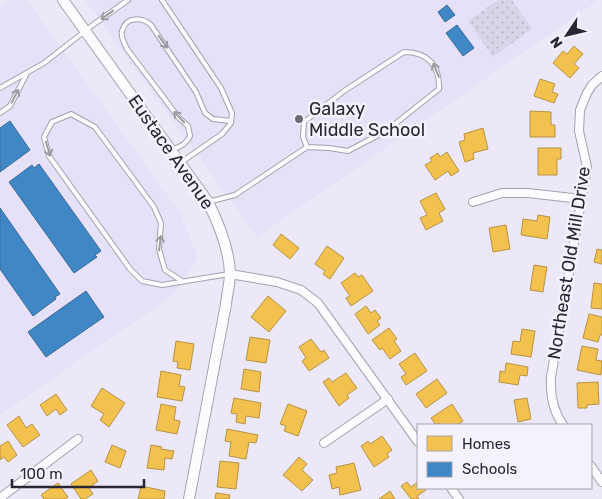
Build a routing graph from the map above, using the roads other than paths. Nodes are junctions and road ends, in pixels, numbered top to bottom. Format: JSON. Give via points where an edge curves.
{"nodes":[{"id":1,"x":63,"y":0,"type":"edge"},
{"id":2,"x":128,"y":0,"type":"edge"},
{"id":3,"x":162,"y":0,"type":"edge"},
{"id":4,"x":86,"y":32,"type":"junction"},
{"id":5,"x":26,"y":75,"type":"junction"},
{"id":6,"x":602,"y":76,"type":"edge"},
{"id":7,"x":0,"y":88,"type":"edge"},
{"id":8,"x":0,"y":113,"type":"edge"},
{"id":9,"x":231,"y":121,"type":"junction"},
{"id":10,"x":307,"y":147,"type":"junction"},
{"id":11,"x":171,"y":150,"type":"junction"},
{"id":12,"x":180,"y":163,"type":"junction"},
{"id":13,"x":581,"y":199,"type":"junction"},
{"id":14,"x":208,"y":202,"type":"junction"},
{"id":15,"x":473,"y":202,"type":"dead end"},
{"id":16,"x":230,"y":274,"type":"junction"},
{"id":17,"x":182,"y":281,"type":"junction"},
{"id":18,"x":388,"y":399,"type":"junction"},
{"id":19,"x":563,"y":424,"type":"edge"},
{"id":20,"x":78,"y":439,"type":"dead end"},
{"id":21,"x":417,"y":441,"type":"edge"},
{"id":22,"x":324,"y":443,"type":"dead end"},
{"id":23,"x":592,"y":467,"type":"edge"},
{"id":24,"x":601,"y":480,"type":"edge"},
{"id":25,"x":0,"y":498,"type":"edge"},
{"id":26,"x":189,"y":499,"type":"edge"}],
"edges":[{"from":1,"to":4,"type":"street","name":"Eustace Avenue"},
{"from":2,"to":4,"type":"lane","one_way":true},
{"from":3,"to":9,"type":"lane","via":[[221,88],[232,112]]},
{"from":4,"to":5,"type":"lane"},
{"from":4,"to":11,"type":"street","name":"Eustace Avenue"},
{"from":5,"to":7,"type":"lane"},
{"from":8,"to":5,"type":"lane","one_way":true,"via":[[10,106]]},
{"from":6,"to":13,"type":"street","name":"Northeast Old Mill Drive","via":[[592,85],[580,110],[579,131],[587,167]]},
{"from":11,"to":9,"type":"lane","one_way":true,"via":[[188,140],[188,126],[127,49],[122,30],[132,20],[146,20],[150,25],[196,92],[205,113]]},
{"from":9,"to":12,"type":"lane","via":[[222,134]]},
{"from":10,"to":10,"type":"lane","one_way":true,"via":[[348,151],[386,130],[438,89],[439,78],[433,62],[415,52],[404,52],[344,91],[304,122],[303,137]]},
{"from":10,"to":14,"type":"lane","via":[[234,194]]},
{"from":11,"to":12,"type":"street","name":"Eustace Avenue"},
{"from":12,"to":14,"type":"street","name":"Eustace Avenue"},
{"from":13,"to":15,"type":"street","via":[[502,193]]},
{"from":13,"to":19,"type":"street","name":"Northeast Old Mill Drive","via":[[551,377],[553,404]]},
{"from":14,"to":16,"type":"street","name":"Eustace Avenue","via":[[226,248]]},
{"from":16,"to":17,"type":"lane"},
{"from":16,"to":18,"type":"street","via":[[278,282],[301,290],[318,303]]},
{"from":16,"to":26,"type":"street","name":"Eustace Avenue"},
{"from":17,"to":17,"type":"lane","one_way":true,"via":[[165,270],[159,249],[161,223],[154,207],[95,127],[71,114],[52,122],[44,138],[49,156],[130,269],[142,281],[162,285]]},
{"from":18,"to":21,"type":"street"},
{"from":18,"to":22,"type":"street"},
{"from":20,"to":25,"type":"street"},
{"from":23,"to":24,"type":"street"}]}
